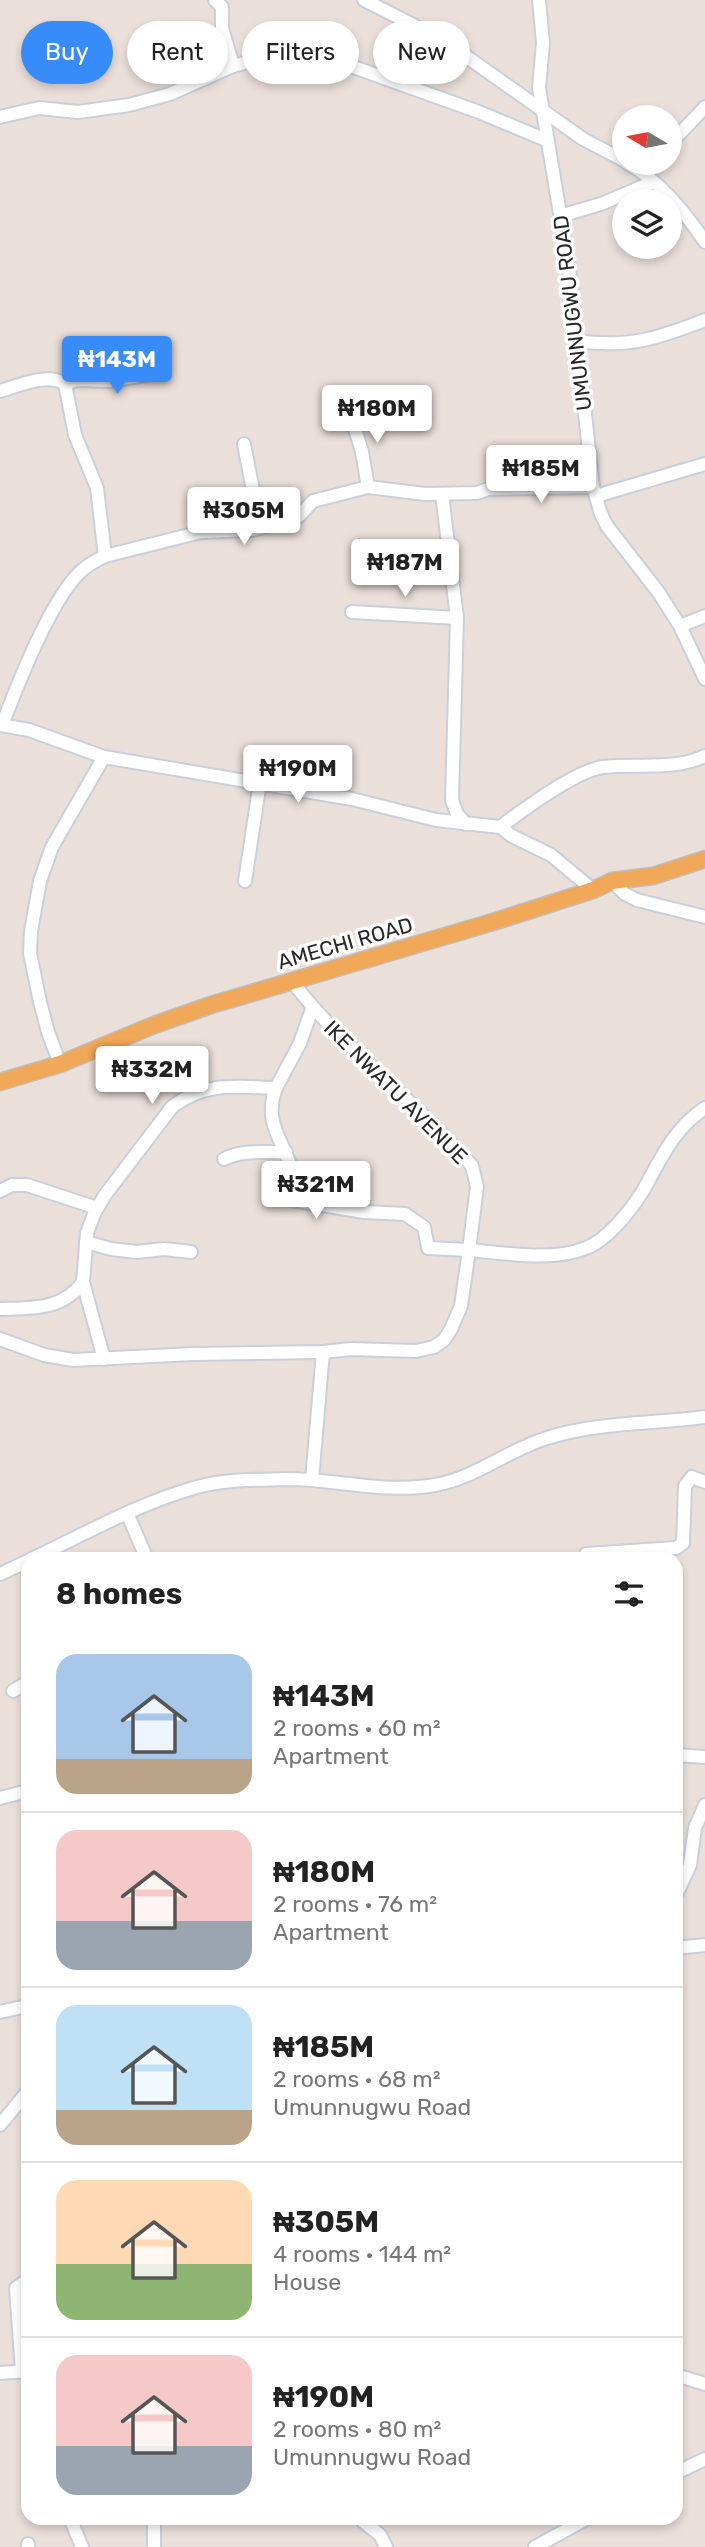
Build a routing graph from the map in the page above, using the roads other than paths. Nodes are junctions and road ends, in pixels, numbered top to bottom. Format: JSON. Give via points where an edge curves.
{"nodes":[{"id":1,"x":215,"y":0,"type":"edge"},
{"id":2,"x":364,"y":0,"type":"edge"},
{"id":3,"x":539,"y":0,"type":"edge"},
{"id":4,"x":233,"y":66,"type":"junction"},
{"id":5,"x":705,"y":107,"type":"edge"},
{"id":6,"x":542,"y":109,"type":"junction"},
{"id":7,"x":0,"y":117,"type":"edge"},
{"id":8,"x":682,"y":131,"type":"edge"},
{"id":9,"x":546,"y":140,"type":"junction"},
{"id":10,"x":612,"y":155,"type":"edge"},
{"id":11,"x":646,"y":175,"type":"edge"},
{"id":12,"x":653,"y":175,"type":"edge"},
{"id":13,"x":561,"y":216,"type":"junction"},
{"id":14,"x":705,"y":242,"type":"edge"},
{"id":15,"x":705,"y":320,"type":"edge"},
{"id":16,"x":576,"y":341,"type":"junction"},
{"id":17,"x":162,"y":372,"type":"dead end"},
{"id":18,"x":65,"y":384,"type":"junction"},
{"id":19,"x":0,"y":391,"type":"edge"},
{"id":20,"x":350,"y":412,"type":"dead end"},
{"id":21,"x":244,"y":444,"type":"dead end"},
{"id":22,"x":705,"y":464,"type":"edge"},
{"id":23,"x":368,"y":487,"type":"junction"},
{"id":24,"x":595,"y":491,"type":"junction"},
{"id":25,"x":442,"y":494,"type":"junction"},
{"id":26,"x":252,"y":530,"type":"junction"},
{"id":27,"x":105,"y":556,"type":"junction"},
{"id":28,"x":352,"y":612,"type":"dead end"},
{"id":29,"x":705,"y":616,"type":"edge"},
{"id":30,"x":457,"y":618,"type":"junction"},
{"id":31,"x":680,"y":626,"type":"junction"},
{"id":32,"x":705,"y":679,"type":"edge"},
{"id":33,"x":1,"y":725,"type":"edge"},
{"id":34,"x":705,"y":756,"type":"edge"},
{"id":35,"x":104,"y":757,"type":"junction"},
{"id":36,"x":260,"y":782,"type":"junction"},
{"id":37,"x":466,"y":824,"type":"junction"},
{"id":38,"x":500,"y":827,"type":"junction"},
{"id":39,"x":705,"y":859,"type":"edge"},
{"id":40,"x":245,"y":881,"type":"dead end"},
{"id":41,"x":612,"y":881,"type":"junction"},
{"id":42,"x":593,"y":890,"type":"junction"},
{"id":43,"x":705,"y":917,"type":"edge"},
{"id":44,"x":291,"y":980,"type":"junction"},
{"id":45,"x":312,"y":1009,"type":"junction"},
{"id":46,"x":61,"y":1064,"type":"junction"},
{"id":47,"x":0,"y":1082,"type":"edge"},
{"id":48,"x":276,"y":1088,"type":"junction"},
{"id":49,"x":705,"y":1108,"type":"edge"},
{"id":50,"x":286,"y":1152,"type":"junction"},
{"id":51,"x":224,"y":1159,"type":"dead end"},
{"id":52,"x":0,"y":1191,"type":"edge"},
{"id":53,"x":97,"y":1208,"type":"junction"},
{"id":54,"x":86,"y":1242,"type":"junction"},
{"id":55,"x":469,"y":1250,"type":"junction"},
{"id":56,"x":191,"y":1252,"type":"dead end"},
{"id":57,"x":83,"y":1282,"type":"junction"},
{"id":58,"x":0,"y":1308,"type":"edge"},
{"id":59,"x":0,"y":1339,"type":"edge"},
{"id":60,"x":323,"y":1352,"type":"junction"},
{"id":61,"x":104,"y":1359,"type":"junction"},
{"id":62,"x":705,"y":1418,"type":"edge"},
{"id":63,"x":312,"y":1480,"type":"junction"},
{"id":64,"x":705,"y":1482,"type":"edge"},
{"id":65,"x":127,"y":1513,"type":"junction"},
{"id":66,"x":46,"y":1552,"type":"edge"},
{"id":67,"x":144,"y":1552,"type":"edge"},
{"id":68,"x":616,"y":1552,"type":"edge"},
{"id":69,"x":21,"y":1564,"type":"edge"},
{"id":70,"x":0,"y":1574,"type":"edge"},
{"id":71,"x":21,"y":1686,"type":"edge"},
{"id":72,"x":13,"y":1691,"type":"dead end"},
{"id":73,"x":683,"y":1755,"type":"edge"},
{"id":74,"x":705,"y":1757,"type":"edge"},
{"id":75,"x":21,"y":1793,"type":"edge"},
{"id":76,"x":0,"y":1798,"type":"edge"},
{"id":77,"x":705,"y":1805,"type":"edge"},
{"id":78,"x":683,"y":1880,"type":"edge"},
{"id":79,"x":705,"y":1945,"type":"edge"},
{"id":80,"x":683,"y":1947,"type":"edge"},
{"id":81,"x":21,"y":2007,"type":"edge"},
{"id":82,"x":0,"y":2012,"type":"edge"},
{"id":83,"x":21,"y":2100,"type":"edge"},
{"id":84,"x":0,"y":2125,"type":"edge"},
{"id":85,"x":21,"y":2285,"type":"edge"},
{"id":86,"x":21,"y":2347,"type":"edge"},
{"id":87,"x":21,"y":2371,"type":"edge"},
{"id":88,"x":0,"y":2373,"type":"edge"},
{"id":89,"x":683,"y":2377,"type":"edge"},
{"id":90,"x":705,"y":2384,"type":"edge"},
{"id":91,"x":702,"y":2465,"type":"edge"},
{"id":92,"x":683,"y":2471,"type":"edge"},
{"id":93,"x":73,"y":2525,"type":"edge"},
{"id":94,"x":154,"y":2525,"type":"edge"},
{"id":95,"x":368,"y":2525,"type":"edge"},
{"id":96,"x":568,"y":2525,"type":"edge"},
{"id":97,"x":82,"y":2547,"type":"edge"},
{"id":98,"x":155,"y":2547,"type":"edge"},
{"id":99,"x":386,"y":2547,"type":"edge"},
{"id":100,"x":535,"y":2547,"type":"edge"}],
"edges":[{"from":1,"to":4,"type":"street","via":[[222,8],[222,28]]},
{"from":2,"to":6,"type":"street","via":[[443,40]]},
{"from":3,"to":6,"type":"street","name":"UMUNNUGWU ROAD"},
{"from":4,"to":7,"type":"street","via":[[170,94],[130,105],[78,112],[39,108]]},
{"from":4,"to":9,"type":"street","via":[[309,51]]},
{"from":5,"to":8,"type":"street"},
{"from":6,"to":9,"type":"street","name":"UMUNNUGWU ROAD"},
{"from":6,"to":10,"type":"street"},
{"from":9,"to":13,"type":"street","name":"UMUNNUGWU ROAD"},
{"from":11,"to":13,"type":"street","via":[[601,204]]},
{"from":12,"to":14,"type":"street"},
{"from":13,"to":16,"type":"street","name":"UMUNNUGWU ROAD"},
{"from":15,"to":16,"type":"street","via":[[644,342]]},
{"from":16,"to":24,"type":"street","name":"UMUNNUGWU ROAD"},
{"from":17,"to":18,"type":"street"},
{"from":18,"to":19,"type":"street","via":[[42,380]]},
{"from":18,"to":27,"type":"street","via":[[75,435],[97,488]]},
{"from":20,"to":23,"type":"street"},
{"from":21,"to":26,"type":"street","via":[[253,490]]},
{"from":22,"to":24,"type":"street"},
{"from":23,"to":25,"type":"street"},
{"from":23,"to":26,"type":"street","via":[[313,501],[299,516]]},
{"from":24,"to":25,"type":"street","via":[[488,489]]},
{"from":24,"to":31,"type":"street","name":"UMUNNUGWU ROAD","via":[[607,526]]},
{"from":25,"to":30,"type":"street"},
{"from":26,"to":27,"type":"street","via":[[201,532]]},
{"from":27,"to":33,"type":"street","via":[[76,576],[56,606]]},
{"from":28,"to":30,"type":"street"},
{"from":29,"to":31,"type":"street"},
{"from":30,"to":37,"type":"street","via":[[452,800]]},
{"from":31,"to":32,"type":"street","name":"UMUNNUGWU ROAD"},
{"from":33,"to":35,"type":"street","via":[[29,730]]},
{"from":34,"to":38,"type":"street","via":[[682,763],[583,772]]},
{"from":35,"to":36,"type":"street"},
{"from":35,"to":46,"type":"street","via":[[52,847],[31,931],[30,953],[40,1002]]},
{"from":36,"to":37,"type":"street"},
{"from":36,"to":40,"type":"street"},
{"from":37,"to":38,"type":"street"},
{"from":38,"to":42,"type":"street","via":[[551,855]]},
{"from":39,"to":41,"type":"main road","name":"AMECHI ROAD","via":[[653,876]]},
{"from":41,"to":42,"type":"main road","name":"AMECHI ROAD"},
{"from":41,"to":43,"type":"street","via":[[637,900]]},
{"from":42,"to":44,"type":"main road","name":"AMECHI ROAD"},
{"from":44,"to":45,"type":"street","name":"IKE NWATU AVENUE"},
{"from":44,"to":46,"type":"main road","name":"AMECHI ROAD","via":[[155,1025]]},
{"from":45,"to":48,"type":"street"},
{"from":45,"to":55,"type":"street","name":"IKE NWATU AVENUE","via":[[472,1166],[477,1187]]},
{"from":46,"to":47,"type":"main road","name":"AMECHI ROAD"},
{"from":48,"to":50,"type":"street","via":[[271,1116]]},
{"from":48,"to":53,"type":"street","via":[[218,1087],[184,1098],[172,1107]]},
{"from":49,"to":55,"type":"street","via":[[670,1141],[632,1207],[599,1241],[587,1248],[548,1255]]},
{"from":50,"to":51,"type":"street","via":[[249,1152]]},
{"from":50,"to":55,"type":"street","via":[[296,1180],[292,1200],[405,1214],[424,1227],[428,1248]]},
{"from":52,"to":53,"type":"street","via":[[27,1185]]},
{"from":53,"to":54,"type":"street"},
{"from":54,"to":56,"type":"street","via":[[136,1252]]},
{"from":54,"to":57,"type":"street"},
{"from":55,"to":60,"type":"street","name":"IKE NWATU AVENUE","via":[[461,1306],[444,1340],[416,1350]]},
{"from":57,"to":58,"type":"street","via":[[61,1302]]},
{"from":57,"to":61,"type":"street"},
{"from":59,"to":61,"type":"street","name":"IKE NWATU AVENUE","via":[[59,1359]]},
{"from":60,"to":61,"type":"street","name":"IKE NWATU AVENUE"},
{"from":60,"to":63,"type":"street"},
{"from":62,"to":63,"type":"street","via":[[597,1427],[549,1437],[437,1485],[382,1489]]},
{"from":63,"to":65,"type":"street","via":[[197,1487]]},
{"from":64,"to":68,"type":"street","via":[[692,1477],[685,1486],[683,1543],[676,1548]]},
{"from":65,"to":66,"type":"street"},
{"from":65,"to":67,"type":"street"},
{"from":69,"to":70,"type":"street"},
{"from":71,"to":72,"type":"street"},
{"from":73,"to":74,"type":"street"},
{"from":75,"to":76,"type":"street"},
{"from":77,"to":78,"type":"street"},
{"from":79,"to":80,"type":"street"},
{"from":81,"to":82,"type":"street"},
{"from":83,"to":84,"type":"street"},
{"from":85,"to":86,"type":"street","via":[[16,2288],[16,2318]]},
{"from":87,"to":88,"type":"street"},
{"from":89,"to":90,"type":"street"},
{"from":91,"to":92,"type":"street"},
{"from":93,"to":97,"type":"street"},
{"from":94,"to":98,"type":"street"},
{"from":95,"to":99,"type":"street"},
{"from":96,"to":100,"type":"street"}]}
